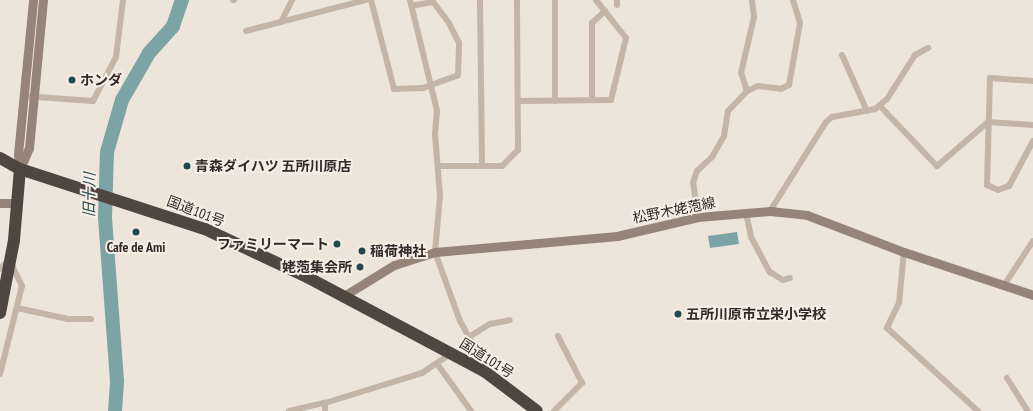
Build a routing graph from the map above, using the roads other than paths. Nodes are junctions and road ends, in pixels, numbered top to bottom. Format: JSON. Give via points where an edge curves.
{"nodes":[{"id":1,"x":33,"y":0,"type":"edge"},
{"id":2,"x":43,"y":0,"type":"edge"},
{"id":3,"x":123,"y":0,"type":"edge"},
{"id":4,"x":292,"y":0,"type":"edge"},
{"id":5,"x":366,"y":0,"type":"edge"},
{"id":6,"x":371,"y":0,"type":"edge"},
{"id":7,"x":442,"y":0,"type":"edge"},
{"id":8,"x":480,"y":0,"type":"edge"},
{"id":9,"x":517,"y":0,"type":"edge"},
{"id":10,"x":554,"y":0,"type":"edge"},
{"id":11,"x":596,"y":0,"type":"edge"},
{"id":12,"x":752,"y":0,"type":"edge"},
{"id":13,"x":793,"y":0,"type":"edge"},
{"id":14,"x":410,"y":3,"type":"edge"},
{"id":15,"x":438,"y":7,"type":"junction"},
{"id":16,"x":605,"y":11,"type":"junction"},
{"id":17,"x":281,"y":22,"type":"junction"},
{"id":18,"x":246,"y":31,"type":"dead end"},
{"id":19,"x":928,"y":48,"type":"dead end"},
{"id":20,"x":842,"y":55,"type":"dead end"},
{"id":21,"x":1033,"y":81,"type":"edge"},
{"id":22,"x":431,"y":83,"type":"junction"},
{"id":23,"x":747,"y":91,"type":"junction"},
{"id":24,"x":23,"y":96,"type":"junction"},
{"id":25,"x":33,"y":97,"type":"junction"},
{"id":26,"x":592,"y":100,"type":"junction"},
{"id":27,"x":518,"y":101,"type":"junction"},
{"id":28,"x":555,"y":101,"type":"junction"},
{"id":29,"x":880,"y":106,"type":"junction"},
{"id":30,"x":867,"y":111,"type":"junction"},
{"id":31,"x":988,"y":122,"type":"junction"},
{"id":32,"x":1033,"y":125,"type":"edge"},
{"id":33,"x":1033,"y":141,"type":"edge"},
{"id":34,"x":0,"y":158,"type":"edge"},
{"id":35,"x":438,"y":166,"type":"junction"},
{"id":36,"x":482,"y":166,"type":"junction"},
{"id":37,"x":20,"y":169,"type":"junction"},
{"id":38,"x":0,"y":203,"type":"edge"},
{"id":39,"x":17,"y":203,"type":"junction"},
{"id":40,"x":770,"y":211,"type":"junction"},
{"id":41,"x":746,"y":213,"type":"junction"},
{"id":42,"x":698,"y":217,"type":"junction"},
{"id":43,"x":1033,"y":241,"type":"edge"},
{"id":44,"x":435,"y":252,"type":"junction"},
{"id":45,"x":904,"y":252,"type":"junction"},
{"id":46,"x":7,"y":263,"type":"edge"},
{"id":47,"x":790,"y":278,"type":"dead end"},
{"id":48,"x":1005,"y":284,"type":"junction"},
{"id":49,"x":1033,"y":295,"type":"edge"},
{"id":50,"x":342,"y":297,"type":"junction"},
{"id":51,"x":17,"y":308,"type":"junction"},
{"id":52,"x":0,"y":313,"type":"edge"},
{"id":53,"x":92,"y":319,"type":"dead end"},
{"id":54,"x":510,"y":320,"type":"dead end"},
{"id":55,"x":469,"y":336,"type":"junction"},
{"id":56,"x":558,"y":336,"type":"dead end"},
{"id":57,"x":457,"y":356,"type":"junction"},
{"id":58,"x":438,"y":365,"type":"junction"},
{"id":59,"x":0,"y":374,"type":"edge"},
{"id":60,"x":1007,"y":378,"type":"dead end"},
{"id":61,"x":325,"y":404,"type":"junction"},
{"id":62,"x":289,"y":411,"type":"edge"},
{"id":63,"x":325,"y":411,"type":"edge"},
{"id":64,"x":471,"y":411,"type":"edge"},
{"id":65,"x":537,"y":411,"type":"edge"},
{"id":66,"x":554,"y":411,"type":"edge"},
{"id":67,"x":978,"y":411,"type":"edge"},
{"id":68,"x":1028,"y":411,"type":"edge"}],
"edges":[{"from":1,"to":24,"type":"main road"},
{"from":2,"to":25,"type":"main road"},
{"from":3,"to":25,"type":"street","via":[[116,57],[93,101]]},
{"from":4,"to":17,"type":"street"},
{"from":5,"to":17,"type":"street"},
{"from":6,"to":22,"type":"street","via":[[394,89],[423,88]]},
{"from":7,"to":15,"type":"street"},
{"from":8,"to":36,"type":"street"},
{"from":9,"to":27,"type":"street"},
{"from":10,"to":28,"type":"street"},
{"from":11,"to":16,"type":"street"},
{"from":12,"to":23,"type":"street","via":[[754,17],[741,73]]},
{"from":13,"to":23,"type":"street","via":[[800,23],[789,85],[781,89],[758,86]]},
{"from":14,"to":15,"type":"street","via":[[429,0]]},
{"from":14,"to":22,"type":"street"},
{"from":15,"to":22,"type":"street","via":[[459,43],[458,75]]},
{"from":16,"to":26,"type":"street","via":[[592,22]]},
{"from":16,"to":26,"type":"street","via":[[626,41],[612,98]]},
{"from":17,"to":18,"type":"street"},
{"from":19,"to":29,"type":"street","via":[[915,55]]},
{"from":20,"to":30,"type":"street"},
{"from":21,"to":31,"type":"street","via":[[990,78]]},
{"from":22,"to":35,"type":"street","via":[[438,111]]},
{"from":23,"to":42,"type":"street","via":[[728,111],[724,136],[712,157],[697,171],[693,183]]},
{"from":24,"to":25,"type":"street"},
{"from":24,"to":37,"type":"main road","via":[[18,154]]},
{"from":25,"to":37,"type":"main road","via":[[28,157]]},
{"from":26,"to":28,"type":"street"},
{"from":27,"to":28,"type":"street"},
{"from":27,"to":36,"type":"street","via":[[518,150],[502,166]]},
{"from":29,"to":30,"type":"street"},
{"from":29,"to":31,"type":"street","via":[[937,166]]},
{"from":30,"to":40,"type":"street","via":[[832,117],[826,122]]},
{"from":31,"to":32,"type":"street"},
{"from":31,"to":33,"type":"street","via":[[985,180],[991,188],[998,190],[1009,186]]},
{"from":34,"to":37,"type":"highway","name":"国道101号"},
{"from":35,"to":36,"type":"street"},
{"from":35,"to":44,"type":"street","via":[[440,211]]},
{"from":37,"to":39,"type":"highway"},
{"from":37,"to":50,"type":"highway","name":"国道101号","via":[[205,229]]},
{"from":38,"to":39,"type":"main road"},
{"from":39,"to":46,"type":"highway"},
{"from":40,"to":41,"type":"main road","name":"松野木姥萢線"},
{"from":40,"to":45,"type":"main road","name":"松野木姥萢線","via":[[807,215]]},
{"from":41,"to":42,"type":"main road","name":"松野木姥萢線"},
{"from":41,"to":47,"type":"street","via":[[751,237],[770,272],[783,280]]},
{"from":42,"to":44,"type":"main road","name":"松野木姥萢線","via":[[617,236]]},
{"from":43,"to":48,"type":"street"},
{"from":44,"to":50,"type":"main road","name":"松野木姥萢線","via":[[394,265]]},
{"from":44,"to":55,"type":"street"},
{"from":45,"to":48,"type":"main road","name":"松野木姥萢線"},
{"from":45,"to":67,"type":"street","via":[[899,302],[887,328]]},
{"from":46,"to":51,"type":"street","via":[[22,286]]},
{"from":46,"to":52,"type":"highway"},
{"from":48,"to":49,"type":"main road","name":"松野木姥萢線"},
{"from":50,"to":57,"type":"highway","name":"国道101号"},
{"from":51,"to":53,"type":"street","via":[[68,319]]},
{"from":51,"to":59,"type":"street"},
{"from":54,"to":55,"type":"street","via":[[490,324]]},
{"from":55,"to":57,"type":"street","via":[[475,348]]},
{"from":56,"to":66,"type":"street","via":[[582,383]]},
{"from":57,"to":58,"type":"street"},
{"from":57,"to":65,"type":"highway","name":"国道101号","via":[[484,371]]},
{"from":58,"to":61,"type":"street"},
{"from":58,"to":64,"type":"street"},
{"from":60,"to":68,"type":"street"},
{"from":61,"to":62,"type":"street"},
{"from":61,"to":63,"type":"street"}]}
